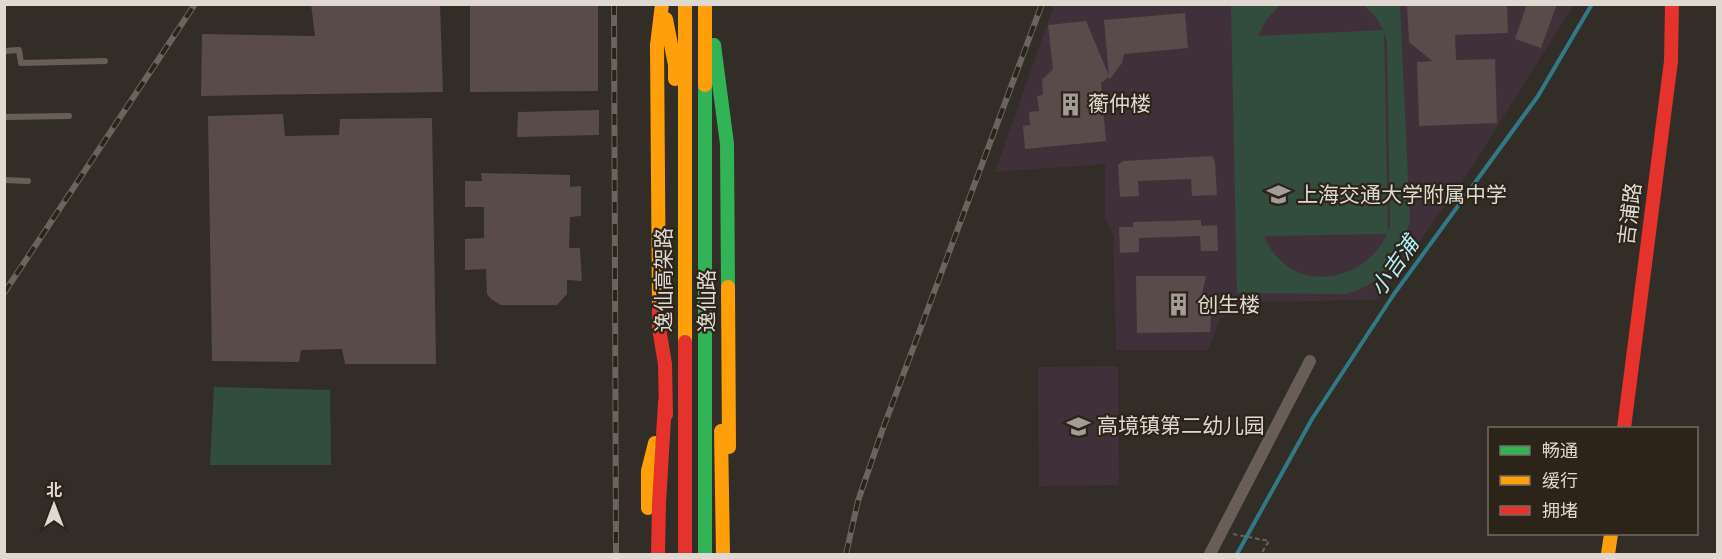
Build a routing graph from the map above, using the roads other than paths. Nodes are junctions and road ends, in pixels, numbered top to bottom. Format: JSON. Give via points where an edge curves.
{"nodes":[{"id":1,"x":662,"y":4,"type":"edge"},
{"id":2,"x":685,"y":4,"type":"edge"},
{"id":3,"x":705,"y":4,"type":"edge"},
{"id":4,"x":714,"y":4,"type":"edge"},
{"id":5,"x":1672,"y":4,"type":"edge"},
{"id":6,"x":714,"y":48,"type":"junction"},
{"id":7,"x":4,"y":51,"type":"edge"},
{"id":8,"x":105,"y":61,"type":"dead end"},
{"id":9,"x":69,"y":116,"type":"dead end"},
{"id":10,"x":4,"y":117,"type":"edge"},
{"id":11,"x":4,"y":180,"type":"edge"},
{"id":12,"x":28,"y":181,"type":"dead end"},
{"id":13,"x":1310,"y":361,"type":"dead end"},
{"id":14,"x":665,"y":364,"type":"junction"},
{"id":15,"x":665,"y":402,"type":"junction"},
{"id":16,"x":1624,"y":427,"type":"edge"},
{"id":17,"x":1611,"y":535,"type":"edge"},
{"id":18,"x":647,"y":555,"type":"edge"},
{"id":19,"x":658,"y":555,"type":"edge"},
{"id":20,"x":669,"y":555,"type":"edge"},
{"id":21,"x":685,"y":555,"type":"edge"},
{"id":22,"x":706,"y":555,"type":"edge"},
{"id":23,"x":723,"y":555,"type":"edge"},
{"id":24,"x":730,"y":555,"type":"edge"},
{"id":25,"x":1210,"y":555,"type":"edge"},
{"id":26,"x":1608,"y":555,"type":"edge"}],
"edges":[{"from":1,"to":14,"type":"main road","name":"逸仙路","via":[[657,45],[659,328]]},
{"from":1,"to":14,"type":"main road","name":"逸仙路","via":[[675,65],[679,306]]},
{"from":2,"to":21,"type":"main road","name":"逸仙高架路"},
{"from":3,"to":22,"type":"main road","name":"逸仙高架路"},
{"from":4,"to":6,"type":"main road","name":"逸仙路"},
{"from":5,"to":16,"type":"main road","name":"吉浦路","via":[[1671,61]]},
{"from":6,"to":22,"type":"main road","name":"逸仙路","via":[[706,136]]},
{"from":6,"to":23,"type":"main road","via":[[720,162]]},
{"from":6,"to":24,"type":"main road","name":"逸仙路","via":[[728,144]]},
{"from":7,"to":8,"type":"lane","via":[[19,50],[21,63]]},
{"from":9,"to":10,"type":"lane"},
{"from":11,"to":12,"type":"lane"},
{"from":13,"to":25,"type":"street"},
{"from":14,"to":15,"type":"main road","name":"逸仙路"},
{"from":15,"to":18,"type":"main road","name":"逸仙路","via":[[648,471]]},
{"from":15,"to":19,"type":"main road"},
{"from":15,"to":20,"type":"main road","name":"逸仙路","via":[[672,470]]},
{"from":17,"to":26,"type":"main road"}]}
